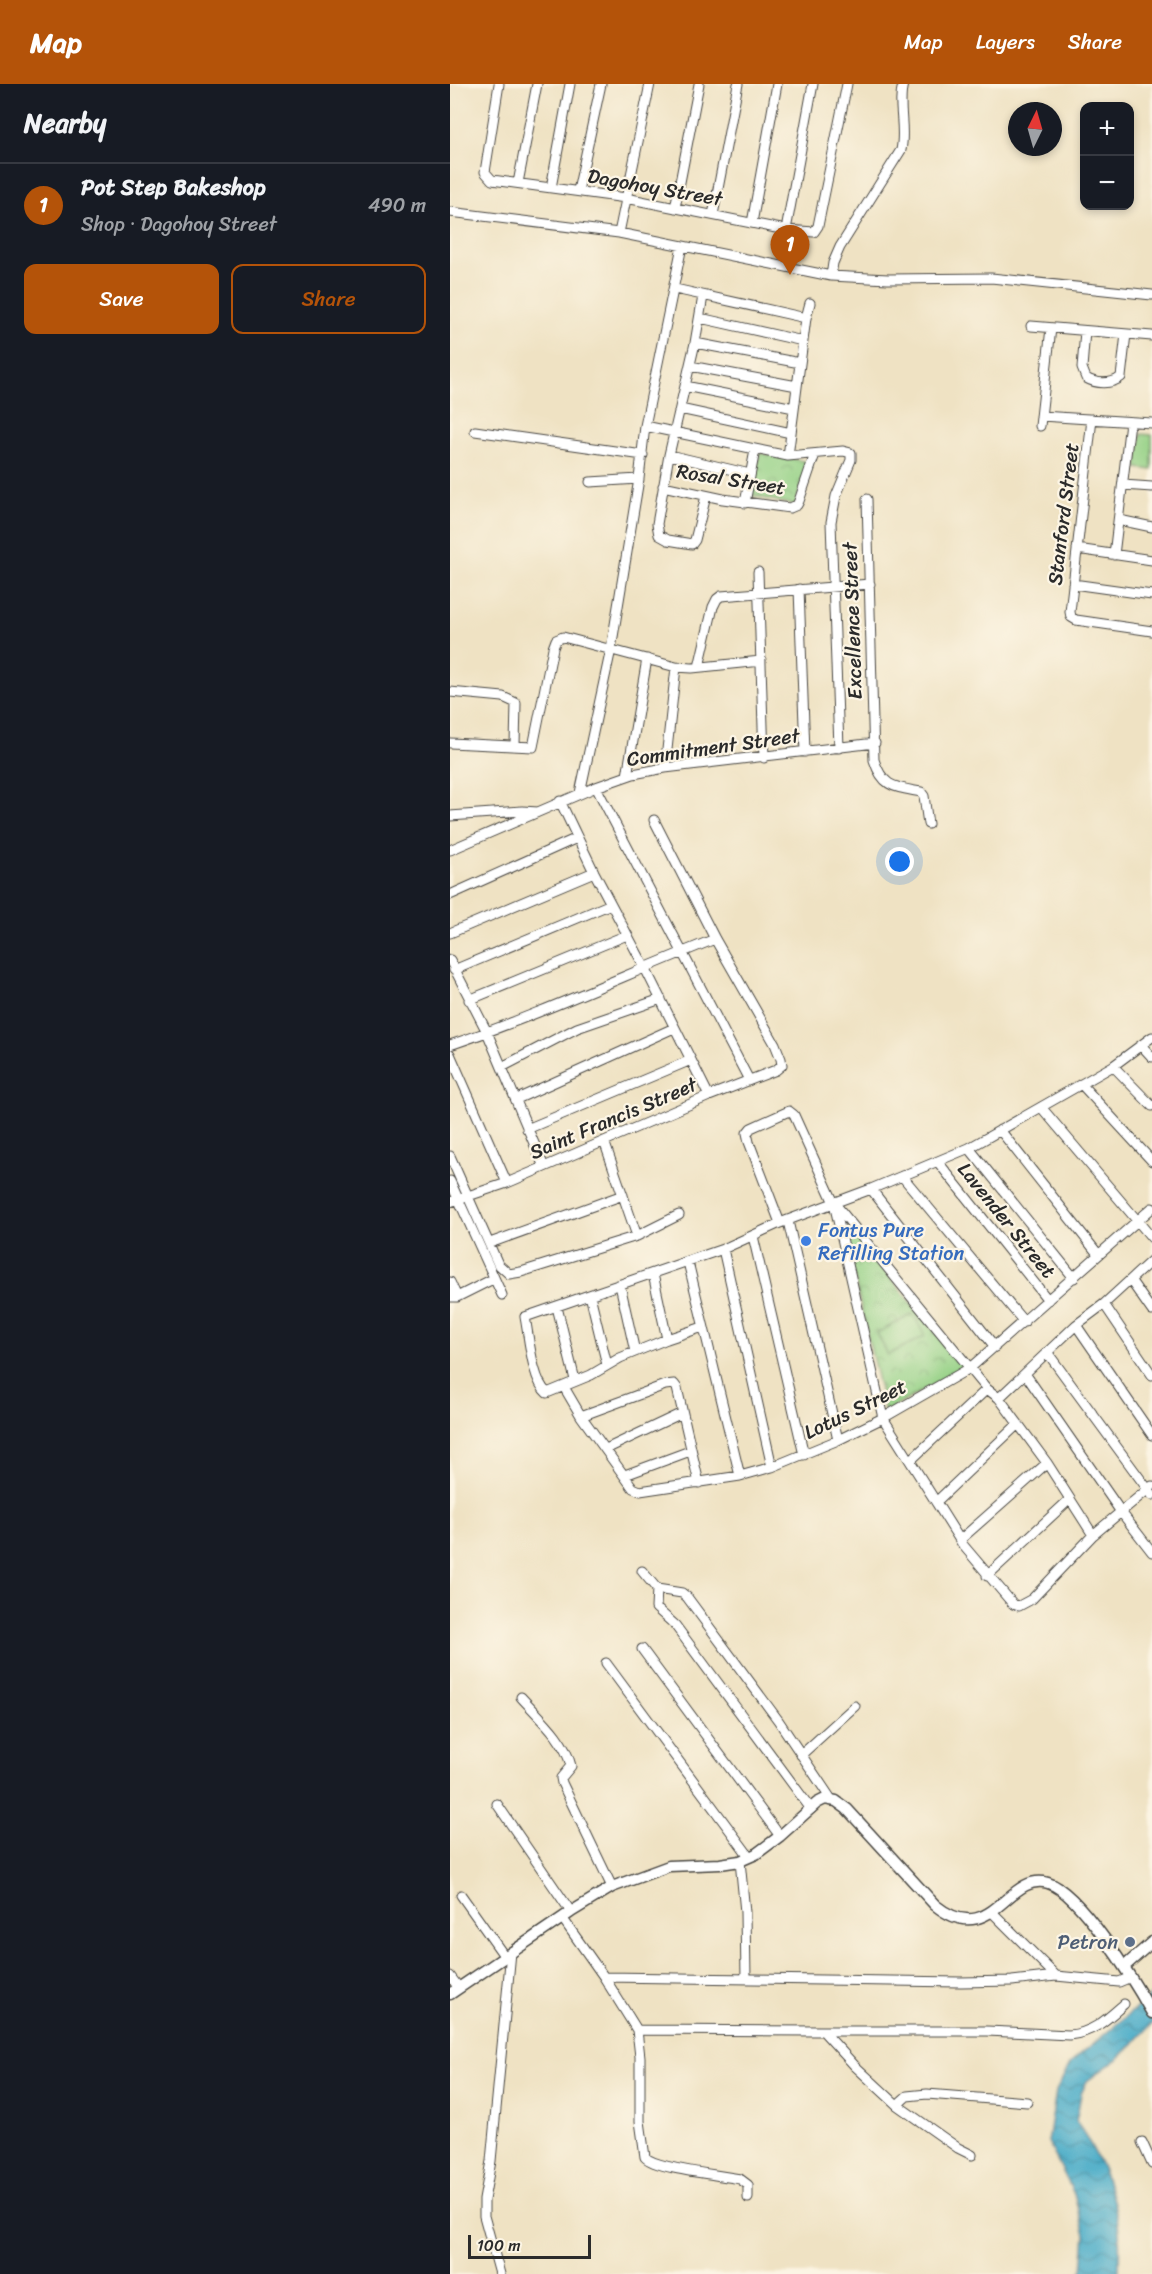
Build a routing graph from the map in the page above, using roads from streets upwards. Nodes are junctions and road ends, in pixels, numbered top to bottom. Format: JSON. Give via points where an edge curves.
{"nodes":[{"id":1,"x":499,"y":84,"type":"edge"},
{"id":2,"x":537,"y":84,"type":"edge"},
{"id":3,"x":570,"y":84,"type":"edge"},
{"id":4,"x":601,"y":84,"type":"edge"},
{"id":5,"x":650,"y":84,"type":"edge"},
{"id":6,"x":699,"y":84,"type":"edge"},
{"id":7,"x":738,"y":84,"type":"edge"},
{"id":8,"x":777,"y":84,"type":"edge"},
{"id":9,"x":813,"y":84,"type":"edge"},
{"id":10,"x":847,"y":84,"type":"edge"},
{"id":11,"x":903,"y":84,"type":"edge"},
{"id":12,"x":518,"y":183,"type":"junction"},
{"id":13,"x":551,"y":188,"type":"junction"},
{"id":14,"x":578,"y":190,"type":"junction"},
{"id":15,"x":626,"y":198,"type":"junction"},
{"id":16,"x":675,"y":208,"type":"junction"},
{"id":17,"x":450,"y":212,"type":"edge"},
{"id":18,"x":713,"y":215,"type":"junction"},
{"id":19,"x":752,"y":223,"type":"junction"},
{"id":20,"x":786,"y":230,"type":"junction"},
{"id":21,"x":619,"y":233,"type":"junction"},
{"id":22,"x":682,"y":246,"type":"junction"},
{"id":23,"x":831,"y":276,"type":"junction"},
{"id":24,"x":675,"y":289,"type":"junction"},
{"id":25,"x":1152,"y":295,"type":"edge"},
{"id":26,"x":703,"y":296,"type":"junction"},
{"id":27,"x":810,"y":303,"type":"dead end"},
{"id":28,"x":700,"y":318,"type":"junction"},
{"id":29,"x":806,"y":318,"type":"junction"},
{"id":30,"x":1031,"y":326,"type":"dead end"},
{"id":31,"x":1051,"y":328,"type":"junction"},
{"id":32,"x":1085,"y":331,"type":"junction"},
{"id":33,"x":1126,"y":334,"type":"junction"},
{"id":34,"x":1152,"y":336,"type":"edge"},
{"id":35,"x":803,"y":341,"type":"junction"},
{"id":36,"x":695,"y":343,"type":"junction"},
{"id":37,"x":800,"y":363,"type":"junction"},
{"id":38,"x":690,"y":366,"type":"junction"},
{"id":39,"x":685,"y":386,"type":"junction"},
{"id":40,"x":797,"y":386,"type":"junction"},
{"id":41,"x":794,"y":408,"type":"junction"},
{"id":42,"x":680,"y":409,"type":"junction"},
{"id":43,"x":1092,"y":419,"type":"junction"},
{"id":44,"x":1130,"y":422,"type":"junction"},
{"id":45,"x":1152,"y":423,"type":"edge"},
{"id":46,"x":645,"y":426,"type":"junction"},
{"id":47,"x":474,"y":431,"type":"dead end"},
{"id":48,"x":676,"y":432,"type":"junction"},
{"id":49,"x":791,"y":433,"type":"junction"},
{"id":50,"x":754,"y":450,"type":"junction"},
{"id":51,"x":669,"y":454,"type":"junction"},
{"id":52,"x":815,"y":454,"type":"junction"},
{"id":53,"x":643,"y":455,"type":"junction"},
{"id":54,"x":788,"y":456,"type":"junction"},
{"id":55,"x":750,"y":474,"type":"junction"},
{"id":56,"x":639,"y":479,"type":"junction"},
{"id":57,"x":590,"y":482,"type":"dead end"},
{"id":58,"x":1123,"y":485,"type":"junction"},
{"id":59,"x":663,"y":486,"type":"junction"},
{"id":60,"x":1152,"y":487,"type":"edge"},
{"id":61,"x":706,"y":496,"type":"junction"},
{"id":62,"x":867,"y":499,"type":"dead end"},
{"id":63,"x":745,"y":503,"type":"junction"},
{"id":64,"x":1119,"y":520,"type":"junction"},
{"id":65,"x":1152,"y":527,"type":"edge"},
{"id":66,"x":1077,"y":549,"type":"junction"},
{"id":67,"x":1114,"y":555,"type":"junction"},
{"id":68,"x":1152,"y":560,"type":"edge"},
{"id":69,"x":758,"y":572,"type":"dead end"},
{"id":70,"x":870,"y":584,"type":"junction"},
{"id":71,"x":1073,"y":584,"type":"junction"},
{"id":72,"x":833,"y":586,"type":"junction"},
{"id":73,"x":799,"y":589,"type":"junction"},
{"id":74,"x":759,"y":592,"type":"junction"},
{"id":75,"x":1152,"y":595,"type":"edge"},
{"id":76,"x":1152,"y":631,"type":"edge"},
{"id":77,"x":611,"y":649,"type":"junction"},
{"id":78,"x":647,"y":660,"type":"junction"},
{"id":79,"x":761,"y":661,"type":"junction"},
{"id":80,"x":676,"y":667,"type":"junction"},
{"id":81,"x":699,"y":667,"type":"junction"},
{"id":82,"x":450,"y":692,"type":"edge"},
{"id":83,"x":450,"y":743,"type":"edge"},
{"id":84,"x":875,"y":743,"type":"junction"},
{"id":85,"x":515,"y":745,"type":"junction"},
{"id":86,"x":839,"y":748,"type":"junction"},
{"id":87,"x":805,"y":752,"type":"junction"},
{"id":88,"x":764,"y":758,"type":"junction"},
{"id":89,"x":665,"y":768,"type":"junction"},
{"id":90,"x":627,"y":776,"type":"junction"},
{"id":91,"x":596,"y":787,"type":"junction"},
{"id":92,"x":580,"y":793,"type":"junction"},
{"id":93,"x":560,"y":801,"type":"junction"},
{"id":94,"x":540,"y":812,"type":"junction"},
{"id":95,"x":450,"y":816,"type":"edge"},
{"id":96,"x":654,"y":820,"type":"dead end"},
{"id":97,"x":928,"y":824,"type":"dead end"},
{"id":98,"x":577,"y":838,"type":"junction"},
{"id":99,"x":450,"y":850,"type":"edge"},
{"id":100,"x":594,"y":872,"type":"junction"},
{"id":101,"x":450,"y":895,"type":"edge"},
{"id":102,"x":611,"y":904,"type":"junction"},
{"id":103,"x":450,"y":933,"type":"edge"},
{"id":104,"x":627,"y":935,"type":"junction"},
{"id":105,"x":715,"y":939,"type":"junction"},
{"id":106,"x":682,"y":952,"type":"junction"},
{"id":107,"x":450,"y":960,"type":"edge"},
{"id":108,"x":644,"y":966,"type":"junction"},
{"id":109,"x":454,"y":970,"type":"junction"},
{"id":110,"x":661,"y":999,"type":"junction"},
{"id":111,"x":469,"y":1000,"type":"junction"},
{"id":112,"x":674,"y":1028,"type":"junction"},
{"id":113,"x":487,"y":1032,"type":"junction"},
{"id":114,"x":1152,"y":1037,"type":"edge"},
{"id":115,"x":450,"y":1045,"type":"edge"},
{"id":116,"x":1141,"y":1045,"type":"junction"},
{"id":117,"x":450,"y":1054,"type":"edge"},
{"id":118,"x":1152,"y":1057,"type":"edge"},
{"id":119,"x":691,"y":1060,"type":"junction"},
{"id":120,"x":1113,"y":1066,"type":"junction"},
{"id":121,"x":502,"y":1067,"type":"junction"},
{"id":122,"x":749,"y":1080,"type":"junction"},
{"id":123,"x":1081,"y":1084,"type":"junction"},
{"id":124,"x":710,"y":1096,"type":"junction"},
{"id":125,"x":517,"y":1099,"type":"junction"},
{"id":126,"x":1152,"y":1106,"type":"edge"},
{"id":127,"x":1041,"y":1107,"type":"junction"},
{"id":128,"x":527,"y":1129,"type":"junction"},
{"id":129,"x":1000,"y":1130,"type":"junction"},
{"id":130,"x":604,"y":1140,"type":"junction"},
{"id":131,"x":969,"y":1148,"type":"junction"},
{"id":132,"x":450,"y":1156,"type":"edge"},
{"id":133,"x":1152,"y":1161,"type":"edge"},
{"id":134,"x":938,"y":1162,"type":"junction"},
{"id":135,"x":544,"y":1167,"type":"junction"},
{"id":136,"x":902,"y":1176,"type":"junction"},
{"id":137,"x":450,"y":1180,"type":"edge"},
{"id":138,"x":507,"y":1183,"type":"junction"},
{"id":139,"x":871,"y":1189,"type":"junction"},
{"id":140,"x":623,"y":1195,"type":"junction"},
{"id":141,"x":459,"y":1199,"type":"edge"},
{"id":142,"x":834,"y":1203,"type":"junction"},
{"id":143,"x":1152,"y":1208,"type":"edge"},
{"id":144,"x":678,"y":1215,"type":"dead end"},
{"id":145,"x":784,"y":1222,"type":"junction"},
{"id":146,"x":1138,"y":1222,"type":"junction"},
{"id":147,"x":637,"y":1236,"type":"junction"},
{"id":148,"x":753,"y":1236,"type":"junction"},
{"id":149,"x":1152,"y":1238,"type":"edge"},
{"id":150,"x":490,"y":1243,"type":"junction"},
{"id":151,"x":723,"y":1249,"type":"junction"},
{"id":152,"x":1098,"y":1254,"type":"junction"},
{"id":153,"x":1152,"y":1260,"type":"edge"},
{"id":154,"x":688,"y":1262,"type":"junction"},
{"id":155,"x":652,"y":1274,"type":"junction"},
{"id":156,"x":1074,"y":1278,"type":"junction"},
{"id":157,"x":493,"y":1279,"type":"junction"},
{"id":158,"x":1131,"y":1281,"type":"junction"},
{"id":159,"x":450,"y":1282,"type":"edge"},
{"id":160,"x":620,"y":1285,"type":"junction"},
{"id":161,"x":501,"y":1295,"type":"dead end"},
{"id":162,"x":590,"y":1295,"type":"junction"},
{"id":163,"x":453,"y":1297,"type":"edge"},
{"id":164,"x":1048,"y":1300,"type":"junction"},
{"id":165,"x":1104,"y":1304,"type":"junction"},
{"id":166,"x":557,"y":1306,"type":"junction"},
{"id":167,"x":1152,"y":1311,"type":"edge"},
{"id":168,"x":1024,"y":1322,"type":"junction"},
{"id":169,"x":1076,"y":1325,"type":"junction"},
{"id":170,"x":703,"y":1327,"type":"junction"},
{"id":171,"x":667,"y":1339,"type":"junction"},
{"id":172,"x":995,"y":1347,"type":"junction"},
{"id":173,"x":635,"y":1352,"type":"junction"},
{"id":174,"x":1047,"y":1352,"type":"junction"},
{"id":175,"x":607,"y":1365,"type":"junction"},
{"id":176,"x":970,"y":1368,"type":"junction"},
{"id":177,"x":1026,"y":1375,"type":"junction"},
{"id":178,"x":1152,"y":1375,"type":"edge"},
{"id":179,"x":575,"y":1380,"type":"junction"},
{"id":180,"x":564,"y":1387,"type":"junction"},
{"id":181,"x":987,"y":1389,"type":"junction"},
{"id":182,"x":999,"y":1398,"type":"junction"},
{"id":183,"x":682,"y":1413,"type":"junction"},
{"id":184,"x":581,"y":1416,"type":"junction"},
{"id":185,"x":883,"y":1418,"type":"junction"},
{"id":186,"x":1018,"y":1424,"type":"junction"},
{"id":187,"x":1152,"y":1435,"type":"edge"},
{"id":188,"x":838,"y":1440,"type":"junction"},
{"id":189,"x":606,"y":1449,"type":"junction"},
{"id":190,"x":690,"y":1451,"type":"junction"},
{"id":191,"x":804,"y":1455,"type":"junction"},
{"id":192,"x":911,"y":1460,"type":"junction"},
{"id":193,"x":1047,"y":1463,"type":"junction"},
{"id":194,"x":772,"y":1467,"type":"junction"},
{"id":195,"x":625,"y":1475,"type":"junction"},
{"id":196,"x":740,"y":1476,"type":"junction"},
{"id":197,"x":699,"y":1483,"type":"junction"},
{"id":198,"x":1151,"y":1491,"type":"edge"},
{"id":199,"x":1070,"y":1499,"type":"junction"},
{"id":200,"x":936,"y":1502,"type":"junction"},
{"id":201,"x":1121,"y":1512,"type":"junction"},
{"id":202,"x":1093,"y":1535,"type":"junction"},
{"id":203,"x":960,"y":1540,"type":"junction"},
{"id":204,"x":1152,"y":1551,"type":"edge"},
{"id":205,"x":642,"y":1571,"type":"dead end"},
{"id":206,"x":987,"y":1576,"type":"junction"},
{"id":207,"x":657,"y":1589,"type":"junction"},
{"id":208,"x":642,"y":1649,"type":"dead end"},
{"id":209,"x":606,"y":1662,"type":"dead end"},
{"id":210,"x":521,"y":1697,"type":"dead end"},
{"id":211,"x":855,"y":1706,"type":"dead end"},
{"id":212,"x":801,"y":1755,"type":"junction"},
{"id":213,"x":831,"y":1799,"type":"junction"},
{"id":214,"x":497,"y":1804,"type":"dead end"},
{"id":215,"x":811,"y":1809,"type":"junction"},
{"id":216,"x":780,"y":1836,"type":"junction"},
{"id":217,"x":744,"y":1858,"type":"junction"},
{"id":218,"x":612,"y":1887,"type":"junction"},
{"id":219,"x":461,"y":1895,"type":"dead end"},
{"id":220,"x":992,"y":1912,"type":"junction"},
{"id":221,"x":567,"y":1915,"type":"junction"},
{"id":222,"x":1152,"y":1942,"type":"edge"},
{"id":223,"x":508,"y":1955,"type":"junction"},
{"id":224,"x":1125,"y":1966,"type":"junction"},
{"id":225,"x":450,"y":1976,"type":"edge"},
{"id":226,"x":1056,"y":1976,"type":"junction"},
{"id":227,"x":604,"y":1977,"type":"junction"},
{"id":228,"x":746,"y":1979,"type":"junction"},
{"id":229,"x":1134,"y":1981,"type":"junction"},
{"id":230,"x":454,"y":1991,"type":"edge"},
{"id":231,"x":1124,"y":2004,"type":"dead end"},
{"id":232,"x":1152,"y":2013,"type":"edge"},
{"id":233,"x":637,"y":2030,"type":"junction"},
{"id":234,"x":823,"y":2031,"type":"junction"},
{"id":235,"x":1027,"y":2102,"type":"dead end"},
{"id":236,"x":897,"y":2104,"type":"junction"},
{"id":237,"x":1142,"y":2142,"type":"dead end"},
{"id":238,"x":972,"y":2155,"type":"dead end"},
{"id":239,"x":1152,"y":2164,"type":"edge"},
{"id":240,"x":748,"y":2198,"type":"dead end"},
{"id":241,"x":500,"y":2274,"type":"edge"}],
"edges":[{"from":1,"to":12,"type":"street","name":"Dagohoy Street","via":[[486,172],[492,180]]},
{"from":2,"to":12,"type":"street"},
{"from":3,"to":13,"type":"street"},
{"from":4,"to":14,"type":"street"},
{"from":5,"to":15,"type":"street"},
{"from":6,"to":16,"type":"street"},
{"from":7,"to":18,"type":"street"},
{"from":8,"to":19,"type":"street"},
{"from":9,"to":20,"type":"street"},
{"from":10,"to":20,"type":"street","name":"Dagohoy Street","via":[[818,226],[814,231]]},
{"from":11,"to":23,"type":"street","via":[[901,150],[840,247]]},
{"from":12,"to":13,"type":"street","name":"Dagohoy Street"},
{"from":13,"to":14,"type":"street","name":"Dagohoy Street"},
{"from":14,"to":15,"type":"street","name":"Dagohoy Street"},
{"from":15,"to":16,"type":"street","name":"Dagohoy Street"},
{"from":15,"to":21,"type":"street"},
{"from":16,"to":18,"type":"street","name":"Dagohoy Street"},
{"from":17,"to":21,"type":"street"},
{"from":18,"to":19,"type":"street","name":"Dagohoy Street"},
{"from":19,"to":20,"type":"street","name":"Dagohoy Street"},
{"from":21,"to":22,"type":"street"},
{"from":22,"to":23,"type":"street"},
{"from":22,"to":24,"type":"street"},
{"from":23,"to":25,"type":"street","via":[[992,278]]},
{"from":24,"to":26,"type":"street"},
{"from":24,"to":46,"type":"street"},
{"from":26,"to":28,"type":"street"},
{"from":26,"to":29,"type":"street"},
{"from":27,"to":29,"type":"street"},
{"from":28,"to":35,"type":"street"},
{"from":28,"to":36,"type":"street"},
{"from":29,"to":35,"type":"street"},
{"from":30,"to":31,"type":"street"},
{"from":31,"to":32,"type":"street"},
{"from":31,"to":43,"type":"street","via":[[1040,421]]},
{"from":32,"to":33,"type":"street"},
{"from":32,"to":33,"type":"street","via":[[1082,368],[1086,378],[1094,382],[1114,382],[1121,377]]},
{"from":33,"to":34,"type":"street"},
{"from":35,"to":37,"type":"street"},
{"from":36,"to":37,"type":"street"},
{"from":36,"to":38,"type":"street"},
{"from":37,"to":40,"type":"street"},
{"from":38,"to":39,"type":"street"},
{"from":38,"to":40,"type":"street"},
{"from":39,"to":41,"type":"street"},
{"from":39,"to":42,"type":"street"},
{"from":40,"to":41,"type":"street"},
{"from":41,"to":49,"type":"street"},
{"from":42,"to":48,"type":"street"},
{"from":42,"to":49,"type":"street"},
{"from":43,"to":44,"type":"street"},
{"from":43,"to":66,"type":"street","name":"Stanford Street"},
{"from":44,"to":45,"type":"street"},
{"from":44,"to":58,"type":"street"},
{"from":46,"to":48,"type":"street"},
{"from":46,"to":53,"type":"street"},
{"from":47,"to":53,"type":"street"},
{"from":48,"to":50,"type":"street"},
{"from":48,"to":51,"type":"street"},
{"from":49,"to":54,"type":"street"},
{"from":50,"to":54,"type":"street"},
{"from":50,"to":55,"type":"street"},
{"from":51,"to":55,"type":"street"},
{"from":51,"to":59,"type":"street"},
{"from":52,"to":54,"type":"street"},
{"from":52,"to":63,"type":"street","name":"Rosal Street","via":[[794,507]]},
{"from":52,"to":72,"type":"street","via":[[843,451],[852,456],[832,512]]},
{"from":53,"to":56,"type":"street"},
{"from":55,"to":63,"type":"street"},
{"from":56,"to":57,"type":"street"},
{"from":56,"to":77,"type":"street"},
{"from":58,"to":60,"type":"street"},
{"from":58,"to":64,"type":"street"},
{"from":59,"to":61,"type":"street","name":"Rosal Street"},
{"from":59,"to":61,"type":"street","via":[[659,535],[686,545],[695,540]]},
{"from":61,"to":63,"type":"street","name":"Rosal Street"},
{"from":62,"to":70,"type":"street","name":"Excellence Street"},
{"from":64,"to":65,"type":"street"},
{"from":64,"to":67,"type":"street"},
{"from":66,"to":67,"type":"street"},
{"from":66,"to":71,"type":"street","name":"Stanford Street"},
{"from":67,"to":68,"type":"street"},
{"from":69,"to":74,"type":"street"},
{"from":70,"to":72,"type":"street"},
{"from":70,"to":84,"type":"street","name":"Excellence Street"},
{"from":71,"to":75,"type":"street"},
{"from":71,"to":76,"type":"street","name":"Stanford Street","via":[[1070,612],[1076,620]]},
{"from":72,"to":73,"type":"street"},
{"from":72,"to":86,"type":"street"},
{"from":73,"to":74,"type":"street"},
{"from":73,"to":87,"type":"street"},
{"from":74,"to":79,"type":"street"},
{"from":74,"to":81,"type":"street","via":[[717,599]]},
{"from":77,"to":78,"type":"street"},
{"from":77,"to":85,"type":"street","via":[[568,638],[556,640],[535,743],[530,748]]},
{"from":77,"to":92,"type":"street"},
{"from":78,"to":80,"type":"street"},
{"from":78,"to":90,"type":"street"},
{"from":79,"to":81,"type":"street"},
{"from":79,"to":88,"type":"street"},
{"from":80,"to":81,"type":"street"},
{"from":80,"to":89,"type":"street"},
{"from":82,"to":85,"type":"street","via":[[516,703]]},
{"from":83,"to":85,"type":"street"},
{"from":84,"to":86,"type":"street","name":"Commitment Street"},
{"from":84,"to":97,"type":"street","name":"Excellence Street","via":[[874,760],[882,779],[900,789],[921,792]]},
{"from":86,"to":87,"type":"street","name":"Commitment Street"},
{"from":87,"to":88,"type":"street","name":"Commitment Street"},
{"from":88,"to":89,"type":"street","name":"Commitment Street"},
{"from":89,"to":90,"type":"street","name":"Commitment Street"},
{"from":90,"to":91,"type":"street","name":"Commitment Street"},
{"from":91,"to":92,"type":"street","name":"Commitment Street"},
{"from":91,"to":106,"type":"street"},
{"from":92,"to":93,"type":"street","name":"Commitment Street"},
{"from":93,"to":94,"type":"street","name":"Commitment Street"},
{"from":93,"to":98,"type":"street"},
{"from":94,"to":95,"type":"street"},
{"from":94,"to":99,"type":"street","name":"Commitment Street"},
{"from":96,"to":105,"type":"street"},
{"from":98,"to":100,"type":"street"},
{"from":98,"to":101,"type":"street"},
{"from":100,"to":102,"type":"street"},
{"from":100,"to":103,"type":"street"},
{"from":102,"to":104,"type":"street"},
{"from":102,"to":109,"type":"street"},
{"from":104,"to":108,"type":"street"},
{"from":104,"to":111,"type":"street"},
{"from":105,"to":106,"type":"street"},
{"from":105,"to":122,"type":"street","name":"Saint Francis Street","via":[[781,1059],[782,1065],[776,1070]]},
{"from":106,"to":108,"type":"street"},
{"from":106,"to":122,"type":"street"},
{"from":107,"to":109,"type":"street"},
{"from":108,"to":110,"type":"street"},
{"from":108,"to":113,"type":"street"},
{"from":109,"to":111,"type":"street"},
{"from":110,"to":112,"type":"street"},
{"from":110,"to":121,"type":"street","via":[[578,1028]]},
{"from":111,"to":113,"type":"street"},
{"from":112,"to":119,"type":"street"},
{"from":112,"to":125,"type":"street"},
{"from":113,"to":115,"type":"street"},
{"from":113,"to":121,"type":"street"},
{"from":114,"to":116,"type":"street"},
{"from":116,"to":118,"type":"street"},
{"from":116,"to":120,"type":"street"},
{"from":117,"to":138,"type":"street"},
{"from":119,"to":124,"type":"street"},
{"from":119,"to":128,"type":"street"},
{"from":120,"to":123,"type":"street"},
{"from":120,"to":126,"type":"street"},
{"from":121,"to":125,"type":"street"},
{"from":122,"to":124,"type":"street","name":"Saint Francis Street"},
{"from":123,"to":127,"type":"street"},
{"from":123,"to":133,"type":"street"},
{"from":124,"to":130,"type":"street","name":"Saint Francis Street"},
{"from":125,"to":128,"type":"street"},
{"from":127,"to":129,"type":"street"},
{"from":127,"to":146,"type":"street"},
{"from":128,"to":135,"type":"street"},
{"from":129,"to":131,"type":"street"},
{"from":129,"to":152,"type":"street"},
{"from":130,"to":135,"type":"street","name":"Saint Francis Street"},
{"from":130,"to":140,"type":"street"},
{"from":131,"to":134,"type":"street"},
{"from":131,"to":156,"type":"street"},
{"from":132,"to":141,"type":"street"},
{"from":134,"to":136,"type":"street"},
{"from":134,"to":164,"type":"street","name":"Lavender Street"},
{"from":135,"to":138,"type":"street","name":"Saint Francis Street"},
{"from":136,"to":139,"type":"street"},
{"from":136,"to":168,"type":"street"},
{"from":137,"to":141,"type":"street"},
{"from":138,"to":141,"type":"street","name":"Saint Francis Street"},
{"from":139,"to":142,"type":"street"},
{"from":139,"to":172,"type":"street"},
{"from":140,"to":147,"type":"street"},
{"from":140,"to":150,"type":"street"},
{"from":141,"to":150,"type":"street"},
{"from":141,"to":157,"type":"street"},
{"from":142,"to":145,"type":"street"},
{"from":142,"to":145,"type":"street","via":[[794,1115],[786,1112],[747,1133]]},
{"from":142,"to":176,"type":"street"},
{"from":142,"to":185,"type":"street"},
{"from":143,"to":146,"type":"street","name":"Lotus Street"},
{"from":144,"to":147,"type":"street"},
{"from":145,"to":148,"type":"street"},
{"from":145,"to":188,"type":"street"},
{"from":146,"to":149,"type":"street"},
{"from":146,"to":152,"type":"street","name":"Lotus Street"},
{"from":147,"to":150,"type":"street","via":[[515,1274],[501,1268]]},
{"from":148,"to":151,"type":"street"},
{"from":148,"to":191,"type":"street"},
{"from":151,"to":154,"type":"street"},
{"from":151,"to":194,"type":"street"},
{"from":152,"to":156,"type":"street","name":"Lotus Street"},
{"from":153,"to":158,"type":"street"},
{"from":154,"to":155,"type":"street"},
{"from":154,"to":170,"type":"street"},
{"from":155,"to":160,"type":"street"},
{"from":155,"to":171,"type":"street"},
{"from":156,"to":164,"type":"street","name":"Lotus Street"},
{"from":157,"to":161,"type":"street"},
{"from":157,"to":163,"type":"street"},
{"from":158,"to":165,"type":"street"},
{"from":158,"to":167,"type":"street"},
{"from":159,"to":163,"type":"street"},
{"from":160,"to":162,"type":"street"},
{"from":160,"to":173,"type":"street"},
{"from":162,"to":166,"type":"street"},
{"from":162,"to":175,"type":"street"},
{"from":164,"to":168,"type":"street","name":"Lotus Street"},
{"from":165,"to":169,"type":"street"},
{"from":165,"to":178,"type":"street"},
{"from":166,"to":179,"type":"street"},
{"from":166,"to":180,"type":"street","via":[[525,1317],[543,1389],[547,1393]]},
{"from":168,"to":172,"type":"street","name":"Lotus Street"},
{"from":169,"to":174,"type":"street"},
{"from":169,"to":187,"type":"street"},
{"from":170,"to":171,"type":"street"},
{"from":170,"to":196,"type":"street"},
{"from":171,"to":173,"type":"street"},
{"from":172,"to":176,"type":"street","name":"Lotus Street"},
{"from":173,"to":175,"type":"street"},
{"from":174,"to":177,"type":"street"},
{"from":174,"to":198,"type":"street"},
{"from":175,"to":179,"type":"street"},
{"from":176,"to":181,"type":"street"},
{"from":176,"to":185,"type":"street","name":"Lotus Street"},
{"from":177,"to":182,"type":"street"},
{"from":177,"to":201,"type":"street"},
{"from":179,"to":180,"type":"street"},
{"from":180,"to":184,"type":"street","name":"Lotus Street"},
{"from":181,"to":182,"type":"street"},
{"from":181,"to":192,"type":"street"},
{"from":182,"to":186,"type":"street"},
{"from":183,"to":184,"type":"street","via":[[677,1388],[670,1384]]},
{"from":183,"to":189,"type":"street"},
{"from":183,"to":190,"type":"street"},
{"from":184,"to":189,"type":"street","name":"Lotus Street"},
{"from":185,"to":188,"type":"street","name":"Lotus Street"},
{"from":185,"to":192,"type":"street"},
{"from":186,"to":193,"type":"street"},
{"from":186,"to":200,"type":"street"},
{"from":188,"to":191,"type":"street","name":"Lotus Street"},
{"from":189,"to":195,"type":"street","name":"Lotus Street"},
{"from":190,"to":195,"type":"street"},
{"from":190,"to":197,"type":"street"},
{"from":191,"to":194,"type":"street","name":"Lotus Street"},
{"from":192,"to":200,"type":"street"},
{"from":193,"to":199,"type":"street"},
{"from":193,"to":203,"type":"street"},
{"from":194,"to":196,"type":"street","name":"Lotus Street"},
{"from":195,"to":197,"type":"street","name":"Lotus Street","via":[[633,1488],[640,1491]]},
{"from":196,"to":197,"type":"street","name":"Lotus Street"},
{"from":198,"to":201,"type":"street"},
{"from":199,"to":202,"type":"street"},
{"from":199,"to":206,"type":"street"},
{"from":200,"to":203,"type":"street"},
{"from":201,"to":202,"type":"street"},
{"from":201,"to":204,"type":"street"},
{"from":202,"to":206,"type":"street","via":[[1026,1604],[1013,1604]]},
{"from":203,"to":206,"type":"street"},
{"from":205,"to":207,"type":"street"},
{"from":207,"to":212,"type":"street","via":[[687,1597]]},
{"from":207,"to":215,"type":"street","via":[[656,1608],[675,1625]]},
{"from":208,"to":216,"type":"street"},
{"from":209,"to":217,"type":"street"},
{"from":210,"to":218,"type":"street","via":[[567,1754],[571,1766],[561,1778],[562,1783]]},
{"from":211,"to":212,"type":"street"},
{"from":212,"to":213,"type":"street"},
{"from":213,"to":215,"type":"street","via":[[822,1800]]},
{"from":213,"to":220,"type":"street","via":[[847,1809],[945,1913],[965,1918]]},
{"from":214,"to":221,"type":"street"},
{"from":215,"to":216,"type":"street"},
{"from":216,"to":217,"type":"street"},
{"from":217,"to":218,"type":"street","via":[[720,1864],[669,1866]]},
{"from":217,"to":228,"type":"street"},
{"from":218,"to":221,"type":"street"},
{"from":219,"to":223,"type":"street"},
{"from":220,"to":224,"type":"street","via":[[1025,1885],[1040,1881],[1056,1886],[1067,1894]]},
{"from":220,"to":226,"type":"street"},
{"from":221,"to":223,"type":"street"},
{"from":221,"to":227,"type":"street"},
{"from":222,"to":224,"type":"street"},
{"from":223,"to":230,"type":"street"},
{"from":223,"to":241,"type":"street","via":[[491,2161],[484,2200],[484,2216]]},
{"from":224,"to":229,"type":"street"},
{"from":225,"to":230,"type":"street"},
{"from":226,"to":228,"type":"street","via":[[961,1982]]},
{"from":226,"to":229,"type":"street"},
{"from":227,"to":228,"type":"street"},
{"from":227,"to":233,"type":"street"},
{"from":229,"to":232,"type":"street"},
{"from":231,"to":234,"type":"street","via":[[1100,2025],[1081,2034]]},
{"from":233,"to":234,"type":"street"},
{"from":233,"to":240,"type":"street","via":[[640,2121],[648,2162],[740,2179],[748,2185]]},
{"from":234,"to":236,"type":"street"},
{"from":235,"to":236,"type":"street","via":[[927,2094],[907,2096]]},
{"from":236,"to":238,"type":"street"},
{"from":237,"to":239,"type":"street"}]}
